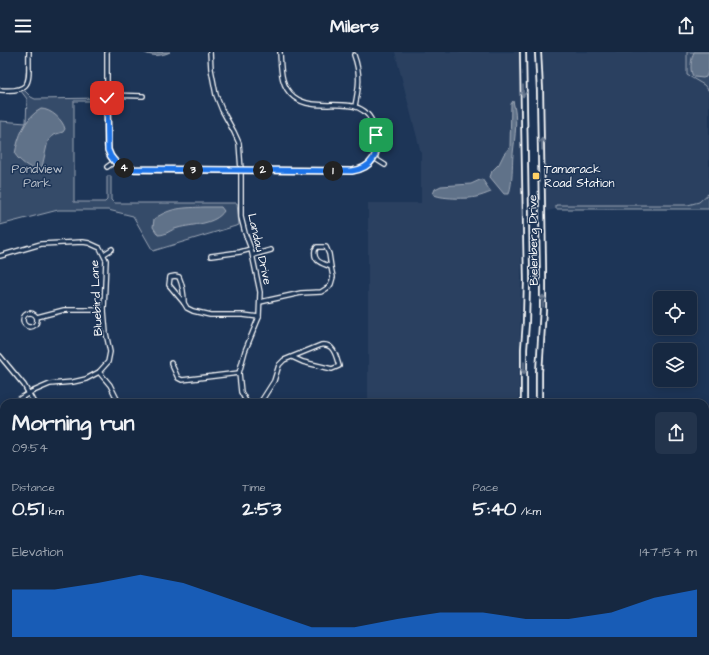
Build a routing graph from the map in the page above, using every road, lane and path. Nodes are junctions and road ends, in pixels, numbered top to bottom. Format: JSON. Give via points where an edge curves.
{"nodes":[{"id":1,"x":29,"y":52,"type":"edge"},
{"id":2,"x":107,"y":52,"type":"edge"},
{"id":3,"x":210,"y":52,"type":"edge"},
{"id":4,"x":280,"y":52,"type":"edge"},
{"id":5,"x":523,"y":52,"type":"edge"},
{"id":6,"x":538,"y":52,"type":"edge"},
{"id":7,"x":354,"y":55,"type":"dead end"},
{"id":8,"x":0,"y":90,"type":"edge"},
{"id":9,"x":107,"y":96,"type":"junction"},
{"id":10,"x":143,"y":96,"type":"dead end"},
{"id":11,"x":355,"y":106,"type":"junction"},
{"id":12,"x":374,"y":158,"type":"junction"},
{"id":13,"x":114,"y":162,"type":"junction"},
{"id":14,"x":385,"y":165,"type":"dead end"},
{"id":15,"x":107,"y":167,"type":"dead end"},
{"id":16,"x":241,"y":170,"type":"junction"},
{"id":17,"x":112,"y":249,"type":"dead end"},
{"id":18,"x":251,"y":249,"type":"junction"},
{"id":19,"x":271,"y":250,"type":"dead end"},
{"id":20,"x":104,"y":254,"type":"junction"},
{"id":21,"x":253,"y":255,"type":"junction"},
{"id":22,"x":0,"y":256,"type":"edge"},
{"id":23,"x":211,"y":256,"type":"dead end"},
{"id":24,"x":331,"y":267,"type":"junction"},
{"id":25,"x":260,"y":302,"type":"junction"},
{"id":26,"x":184,"y":303,"type":"junction"},
{"id":27,"x":104,"y":310,"type":"junction"},
{"id":28,"x":37,"y":317,"type":"junction"},
{"id":29,"x":259,"y":317,"type":"junction"},
{"id":30,"x":0,"y":356,"type":"edge"},
{"id":31,"x":292,"y":357,"type":"junction"},
{"id":32,"x":171,"y":363,"type":"dead end"},
{"id":33,"x":99,"y":372,"type":"junction"},
{"id":34,"x":239,"y":373,"type":"junction"},
{"id":35,"x":29,"y":394,"type":"junction"},
{"id":36,"x":20,"y":399,"type":"edge"},
{"id":37,"x":32,"y":399,"type":"edge"},
{"id":38,"x":117,"y":399,"type":"edge"},
{"id":39,"x":245,"y":399,"type":"edge"},
{"id":40,"x":263,"y":399,"type":"edge"},
{"id":41,"x":524,"y":399,"type":"edge"},
{"id":42,"x":539,"y":399,"type":"edge"}],
"edges":[{"from":1,"to":8,"type":"street","via":[[28,82],[18,90]]},
{"from":2,"to":9,"type":"street"},
{"from":3,"to":16,"type":"street","name":"Landau Drive","via":[[216,95],[238,143]]},
{"from":4,"to":11,"type":"street","via":[[283,81],[294,97],[306,103]]},
{"from":5,"to":41,"type":"street","name":"Bielenberg Drive","one_way":true,"via":[[527,281]]},
{"from":42,"to":6,"type":"street","name":"Bielenberg Drive","one_way":true,"via":[[543,282]]},
{"from":7,"to":11,"type":"street","via":[[360,77]]},
{"from":9,"to":10,"type":"street"},
{"from":9,"to":13,"type":"street","via":[[107,144]]},
{"from":11,"to":12,"type":"street","via":[[371,117],[374,125],[377,142]]},
{"from":12,"to":14,"type":"street"},
{"from":12,"to":16,"type":"street","via":[[365,167],[352,171]]},
{"from":13,"to":15,"type":"street"},
{"from":13,"to":16,"type":"street","via":[[126,169],[135,170]]},
{"from":16,"to":18,"type":"street","name":"Landau Drive","via":[[241,217]]},
{"from":17,"to":20,"type":"street"},
{"from":18,"to":21,"type":"street","name":"Landau Drive"},
{"from":18,"to":23,"type":"street"},
{"from":19,"to":21,"type":"street"},
{"from":20,"to":22,"type":"street","name":"Bluebird Lane","via":[[100,248],[83,242],[37,245]]},
{"from":20,"to":27,"type":"street","name":"Bluebird Lane","via":[[107,266]]},
{"from":21,"to":25,"type":"street","name":"Landau Drive"},
{"from":24,"to":24,"type":"street","via":[[330,254],[326,247],[317,248],[317,261]]},
{"from":24,"to":25,"type":"street","via":[[331,284],[321,292]]},
{"from":25,"to":29,"type":"street","name":"Landau Drive"},
{"from":26,"to":26,"type":"street","via":[[169,285],[170,277],[179,278],[184,290]]},
{"from":26,"to":29,"type":"street","via":[[193,312]]},
{"from":27,"to":28,"type":"street","via":[[64,310]]},
{"from":27,"to":33,"type":"street","name":"Bluebird Lane","via":[[110,352],[108,362]]},
{"from":28,"to":28,"type":"street","via":[[28,312],[24,315],[23,322],[28,327],[32,326],[36,324]]},
{"from":29,"to":34,"type":"street","name":"Landau Drive"},
{"from":30,"to":35,"type":"street"},
{"from":31,"to":31,"type":"street","via":[[332,369],[339,366],[334,350],[325,345]]},
{"from":31,"to":40,"type":"street","via":[[279,365],[274,381]]},
{"from":32,"to":34,"type":"street","via":[[182,380]]},
{"from":33,"to":35,"type":"street","via":[[86,379],[50,384]]},
{"from":33,"to":38,"type":"street"},
{"from":34,"to":39,"type":"street","name":"Landau Drive","via":[[241,392]]},
{"from":35,"to":36,"type":"street"},
{"from":35,"to":37,"type":"street"}]}
